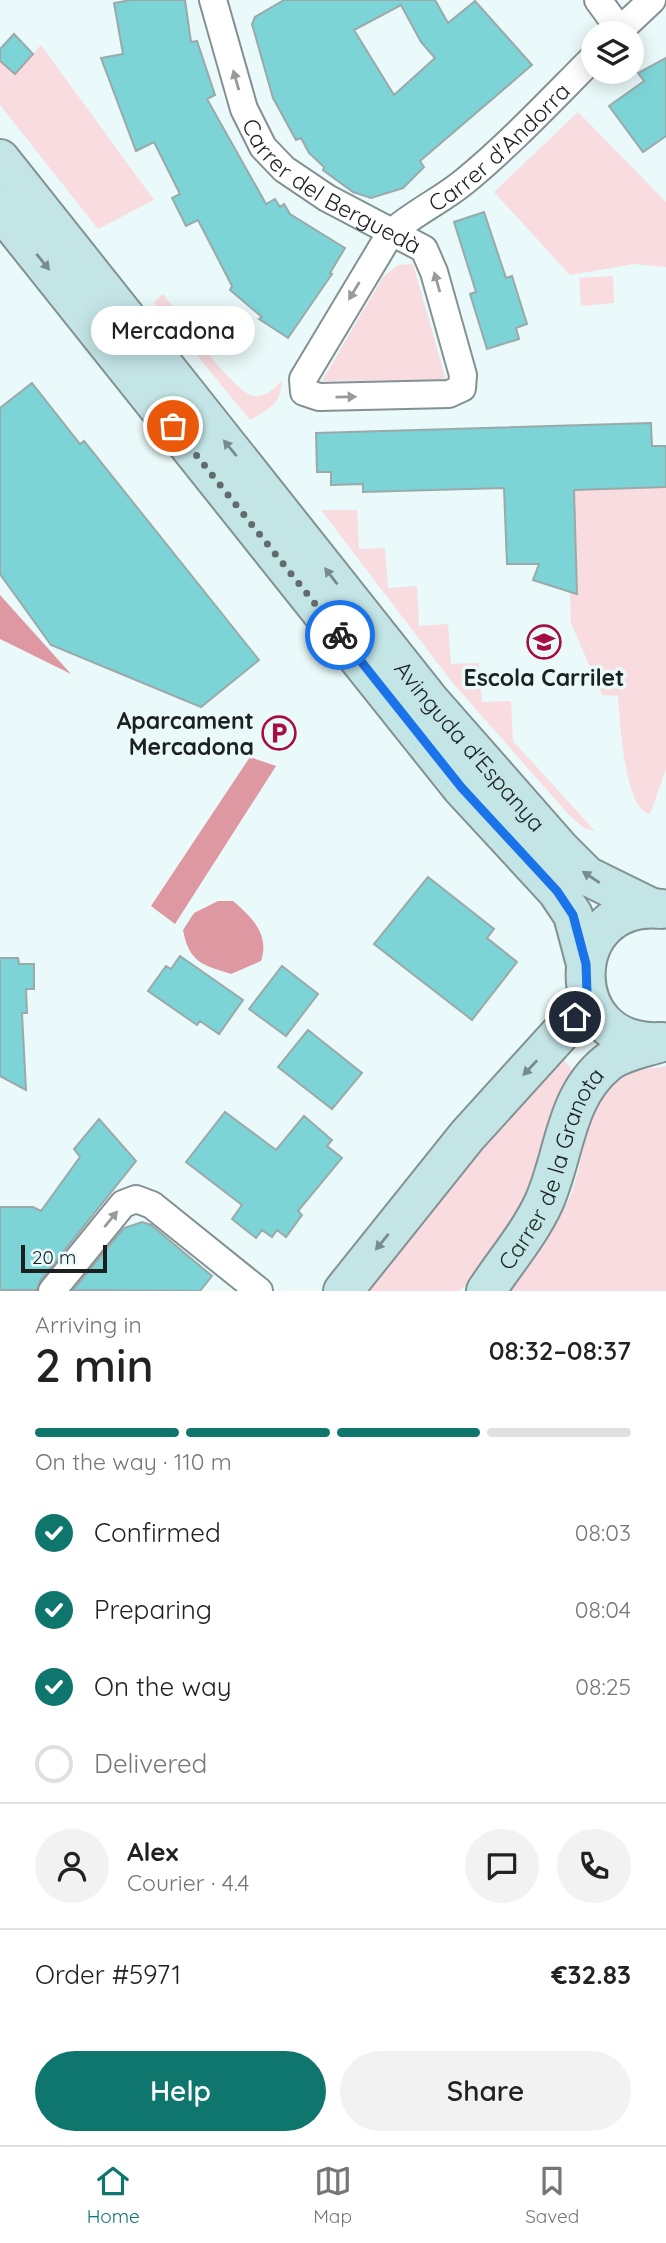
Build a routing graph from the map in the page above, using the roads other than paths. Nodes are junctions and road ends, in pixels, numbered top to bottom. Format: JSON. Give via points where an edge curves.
{"nodes":[{"id":1,"x":598,"y":0,"type":"edge"},
{"id":2,"x":652,"y":0,"type":"edge"},
{"id":3,"x":221,"y":3,"type":"edge"},
{"id":4,"x":612,"y":21,"type":"edge"},
{"id":5,"x":630,"y":21,"type":"edge"},
{"id":6,"x":581,"y":70,"type":"edge"},
{"id":7,"x":0,"y":159,"type":"edge"},
{"id":8,"x":0,"y":209,"type":"edge"},
{"id":9,"x":390,"y":234,"type":"junction"},
{"id":10,"x":308,"y":368,"type":"joint"},
{"id":11,"x":659,"y":909,"type":"edge"},
{"id":12,"x":583,"y":991,"type":"junction"},
{"id":13,"x":664,"y":1042,"type":"edge"},
{"id":14,"x":52,"y":1291,"type":"edge"},
{"id":15,"x":258,"y":1291,"type":"edge"},
{"id":16,"x":343,"y":1291,"type":"edge"},
{"id":17,"x":486,"y":1291,"type":"edge"}],
"edges":[{"from":1,"to":4,"type":"street"},
{"from":2,"to":5,"type":"street"},
{"from":9,"to":3,"type":"street","name":"Carrer del Berguedà","one_way":true,"via":[[284,169],[263,147],[244,109]]},
{"from":6,"to":9,"type":"street","name":"Carrer d'Andorra","via":[[510,143]]},
{"from":11,"to":7,"type":"main road","name":"Avinguda d'Espanya","one_way":true,"via":[[587,876],[559,849],[430,701]]},
{"from":8,"to":12,"type":"main road","name":"Avinguda d'Espanya","one_way":true,"via":[[461,787],[557,891],[573,915]]},
{"from":9,"to":10,"type":"street","name":"Carrer d'Andorra","one_way":true},
{"from":10,"to":9,"type":"street","name":"Carrer del Berguedà","one_way":true,"via":[[304,392],[319,397],[449,394],[461,388],[463,375],[429,258],[417,245]]},
{"from":11,"to":12,"type":"main road","via":[[621,915],[605,928],[592,944]]},
{"from":12,"to":13,"type":"main road","name":"Avinguda d'Espanya","via":[[615,1032],[642,1042]]},
{"from":12,"to":16,"type":"main road","one_way":true},
{"from":13,"to":17,"type":"main road","name":"Carrer de la Granota","via":[[608,1062],[580,1093],[542,1206]]},
{"from":14,"to":15,"type":"street","one_way":true,"via":[[123,1204],[136,1199],[152,1205]]}]}
